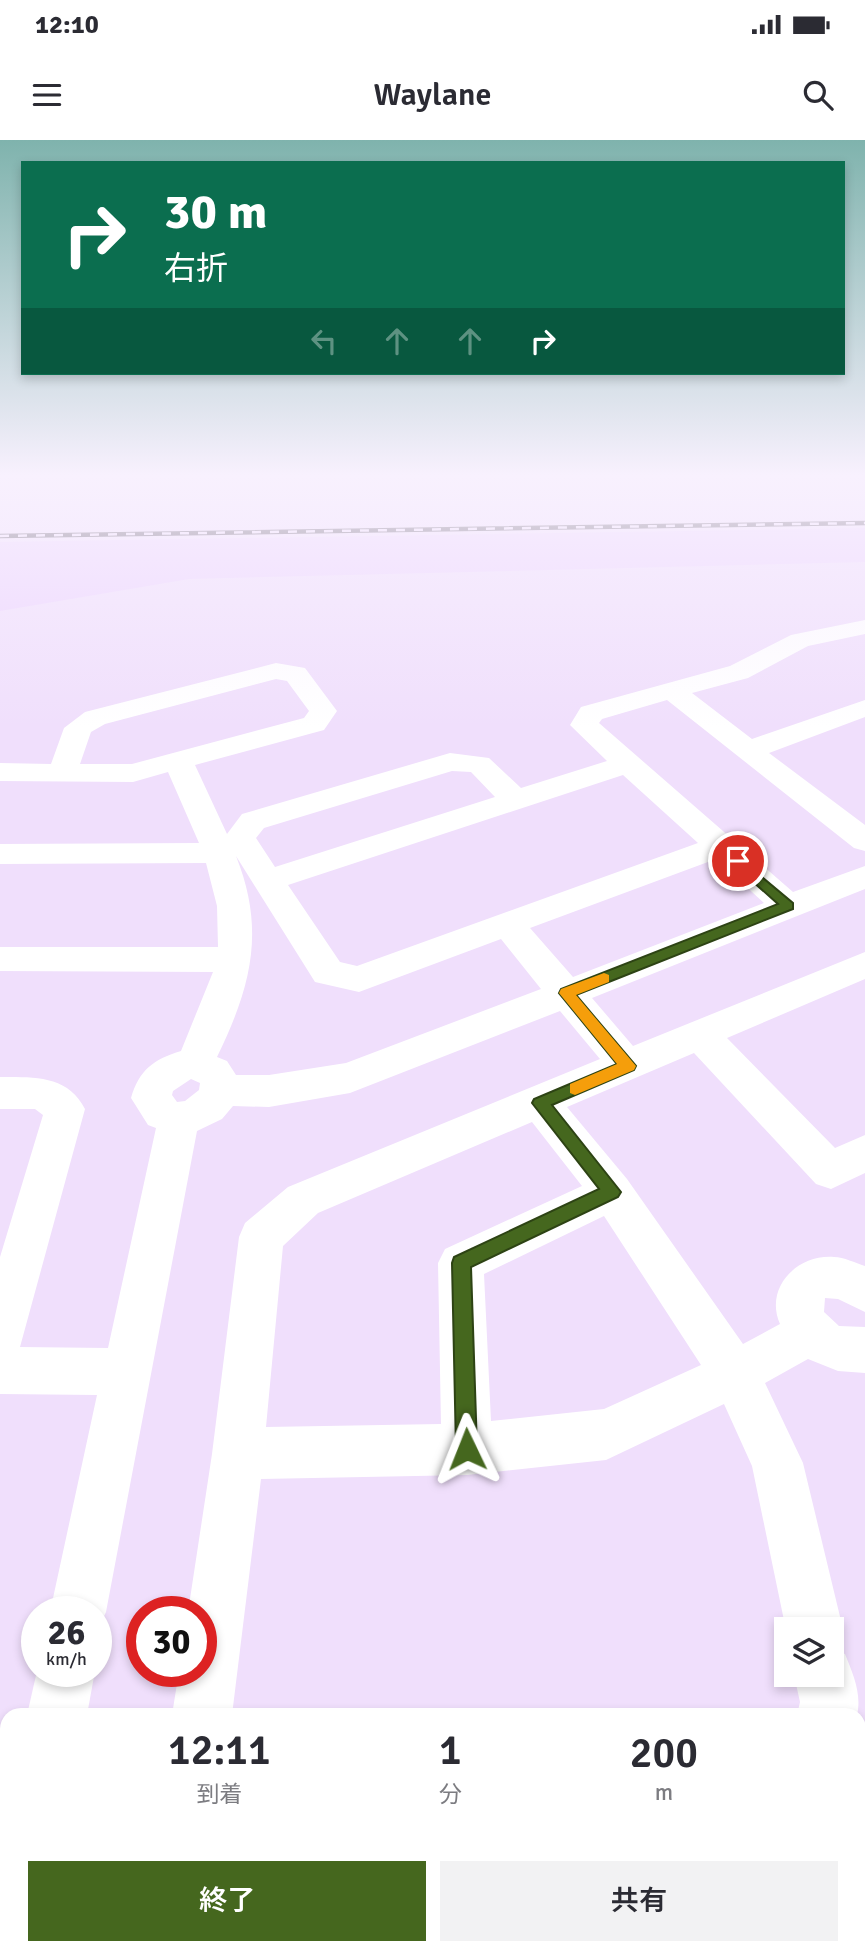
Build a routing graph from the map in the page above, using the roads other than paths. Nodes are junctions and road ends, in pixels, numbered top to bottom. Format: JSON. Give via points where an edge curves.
{"nodes":[{"id":1,"x":865,"y":627,"type":"edge"},
{"id":2,"x":670,"y":690,"type":"junction"},
{"id":3,"x":865,"y":708,"type":"edge"},
{"id":4,"x":747,"y":751,"type":"junction"},
{"id":5,"x":178,"y":761,"type":"junction"},
{"id":6,"x":627,"y":764,"type":"junction"},
{"id":7,"x":63,"y":771,"type":"junction"},
{"id":8,"x":0,"y":772,"type":"edge"},
{"id":9,"x":515,"y":799,"type":"junction"},
{"id":10,"x":865,"y":802,"type":"edge"},
{"id":11,"x":831,"y":816,"type":"junction"},
{"id":12,"x":865,"y":841,"type":"edge"},
{"id":13,"x":721,"y":846,"type":"junction"},
{"id":14,"x":217,"y":853,"type":"junction"},
{"id":15,"x":0,"y":854,"type":"edge"},
{"id":16,"x":865,"y":877,"type":"edge"},
{"id":17,"x":269,"y":880,"type":"junction"},
{"id":18,"x":788,"y":906,"type":"junction"},
{"id":19,"x":507,"y":924,"type":"junction"},
{"id":20,"x":0,"y":959,"type":"edge"},
{"id":21,"x":232,"y":960,"type":"junction"},
{"id":22,"x":865,"y":965,"type":"edge"},
{"id":23,"x":566,"y":993,"type":"junction"},
{"id":24,"x":700,"y":1035,"type":"junction"},
{"id":25,"x":628,"y":1066,"type":"junction"},
{"id":26,"x":207,"y":1077,"type":"junction"},
{"id":27,"x":0,"y":1093,"type":"edge"},
{"id":28,"x":540,"y":1103,"type":"junction"},
{"id":29,"x":865,"y":1152,"type":"edge"},
{"id":30,"x":612,"y":1192,"type":"junction"},
{"id":31,"x":9,"y":1269,"type":"edge"},
{"id":32,"x":865,"y":1291,"type":"edge"},
{"id":33,"x":810,"y":1333,"type":"junction"},
{"id":34,"x":0,"y":1337,"type":"edge"},
{"id":35,"x":865,"y":1350,"type":"edge"},
{"id":36,"x":0,"y":1370,"type":"edge"},
{"id":37,"x":127,"y":1372,"type":"junction"},
{"id":38,"x":735,"y":1374,"type":"junction"},
{"id":39,"x":467,"y":1449,"type":"junction"},
{"id":40,"x":238,"y":1454,"type":"junction"},
{"id":41,"x":81,"y":1596,"type":"edge"},
{"id":42,"x":811,"y":1617,"type":"edge"},
{"id":43,"x":63,"y":1687,"type":"edge"},
{"id":44,"x":827,"y":1687,"type":"edge"},
{"id":45,"x":58,"y":1708,"type":"edge"},
{"id":46,"x":203,"y":1708,"type":"edge"},
{"id":47,"x":829,"y":1708,"type":"edge"}],
"edges":[{"from":1,"to":2,"type":"street","via":[[800,640],[739,672]]},
{"from":2,"to":4,"type":"street"},
{"from":2,"to":6,"type":"street","via":[[591,713],[584,725]]},
{"from":3,"to":4,"type":"street"},
{"from":4,"to":11,"type":"street"},
{"from":5,"to":7,"type":"street","via":[[133,773]]},
{"from":5,"to":7,"type":"street","via":[[314,724],[323,711],[296,674],[276,671],[95,718],[79,727]]},
{"from":5,"to":14,"type":"street"},
{"from":6,"to":9,"type":"street"},
{"from":6,"to":13,"type":"street"},
{"from":7,"to":8,"type":"street"},
{"from":9,"to":17,"type":"street"},
{"from":9,"to":17,"type":"street","via":[[479,764],[450,762],[253,821],[240,838]]},
{"from":10,"to":11,"type":"street"},
{"from":11,"to":12,"type":"street"},
{"from":13,"to":18,"type":"street"},
{"from":13,"to":19,"type":"street"},
{"from":14,"to":15,"type":"street"},
{"from":14,"to":21,"type":"street","via":[[232,892],[238,930]]},
{"from":16,"to":18,"type":"street"},
{"from":17,"to":19,"type":"street","via":[[328,973],[359,979]]},
{"from":18,"to":23,"type":"street"},
{"from":19,"to":23,"type":"street"},
{"from":20,"to":21,"type":"street"},
{"from":21,"to":26,"type":"street","via":[[211,1031]]},
{"from":22,"to":24,"type":"street"},
{"from":23,"to":25,"type":"street"},
{"from":23,"to":26,"type":"street","via":[[350,1078],[269,1091]]},
{"from":24,"to":25,"type":"street"},
{"from":24,"to":29,"type":"street","via":[[831,1171]]},
{"from":25,"to":28,"type":"street"},
{"from":26,"to":37,"type":"street","via":[[212,1107],[179,1118]]},
{"from":27,"to":31,"type":"street","via":[[43,1093],[65,1109]]},
{"from":28,"to":30,"type":"street"},
{"from":28,"to":40,"type":"street","via":[[303,1200],[261,1237]]},
{"from":30,"to":38,"type":"street"},
{"from":30,"to":39,"type":"street","via":[[461,1263]]},
{"from":31,"to":34,"type":"street"},
{"from":32,"to":33,"type":"street","via":[[846,1279],[810,1281],[802,1289],[798,1310]]},
{"from":33,"to":35,"type":"street","via":[[836,1350]]},
{"from":33,"to":38,"type":"street"},
{"from":36,"to":37,"type":"street"},
{"from":37,"to":41,"type":"street"},
{"from":38,"to":39,"type":"street","via":[[606,1434]]},
{"from":38,"to":42,"type":"street","via":[[778,1463]]},
{"from":39,"to":40,"type":"street"},
{"from":40,"to":46,"type":"street"},
{"from":43,"to":45,"type":"street"},
{"from":44,"to":47,"type":"street"}]}
